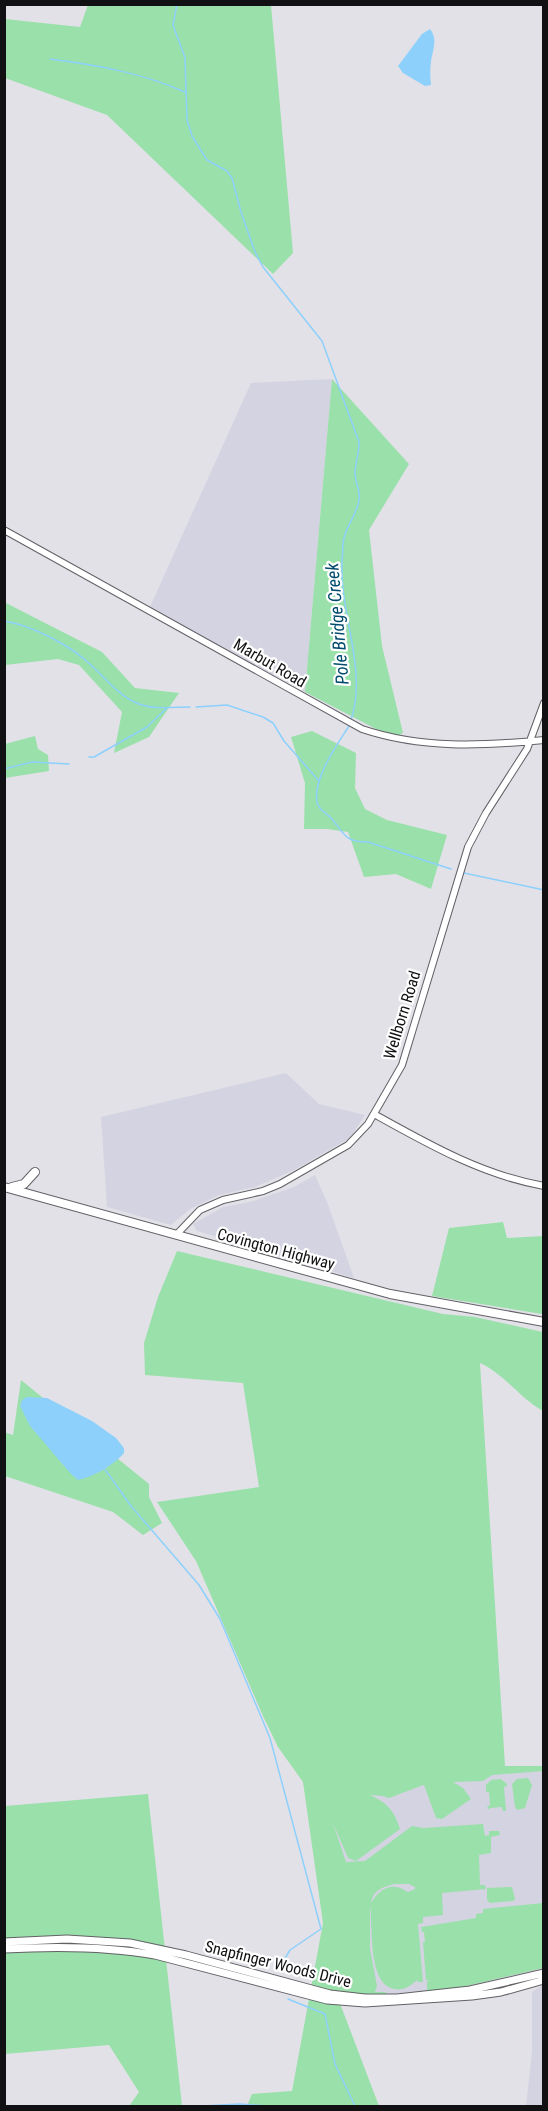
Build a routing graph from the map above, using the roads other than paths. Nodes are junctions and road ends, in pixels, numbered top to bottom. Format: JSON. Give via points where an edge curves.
{"nodes":[{"id":1,"x":4,"y":530,"type":"edge"},
{"id":2,"x":543,"y":703,"type":"edge"},
{"id":3,"x":543,"y":740,"type":"edge"},
{"id":4,"x":530,"y":741,"type":"junction"},
{"id":5,"x":518,"y":742,"type":"junction"},
{"id":6,"x":524,"y":754,"type":"junction"},
{"id":7,"x":374,"y":1114,"type":"junction"},
{"id":8,"x":35,"y":1172,"type":"dead end"},
{"id":9,"x":543,"y":1186,"type":"edge"},
{"id":10,"x":5,"y":1187,"type":"edge"},
{"id":11,"x":176,"y":1235,"type":"junction"},
{"id":12,"x":543,"y":1322,"type":"edge"},
{"id":13,"x":4,"y":1942,"type":"edge"},
{"id":14,"x":4,"y":1950,"type":"edge"},
{"id":15,"x":543,"y":1972,"type":"edge"},
{"id":16,"x":543,"y":1980,"type":"edge"}],
"edges":[{"from":1,"to":5,"type":"street","name":"Marbut Road","via":[[362,729],[387,738],[451,746]]},
{"from":2,"to":4,"type":"street","name":"Wellborn Road"},
{"from":3,"to":4,"type":"street","name":"Marbut Road"},
{"from":4,"to":5,"type":"street","name":"Marbut Road"},
{"from":4,"to":6,"type":"street","name":"Wellborn Road"},
{"from":5,"to":6,"type":"street"},
{"from":6,"to":7,"type":"street","name":"Wellborn Road","via":[[468,847],[402,1065]]},
{"from":7,"to":9,"type":"street","via":[[456,1158],[497,1175]]},
{"from":7,"to":11,"type":"street","name":"Wellborn Road","via":[[357,1137],[330,1157],[264,1191],[206,1206]]},
{"from":8,"to":10,"type":"main road","via":[[24,1184]]},
{"from":10,"to":11,"type":"main road","name":"Covington Highway"},
{"from":11,"to":12,"type":"main road","name":"Covington Highway","via":[[390,1294]]},
{"from":13,"to":15,"type":"main road","name":"Snapfinger Woods Drive","via":[[68,1939],[130,1943],[330,1994],[365,1998],[470,1990]]},
{"from":14,"to":16,"type":"main road","name":"Snapfinger Woods Drive","via":[[129,1950],[327,2000],[365,2003],[472,1996]]}]}
